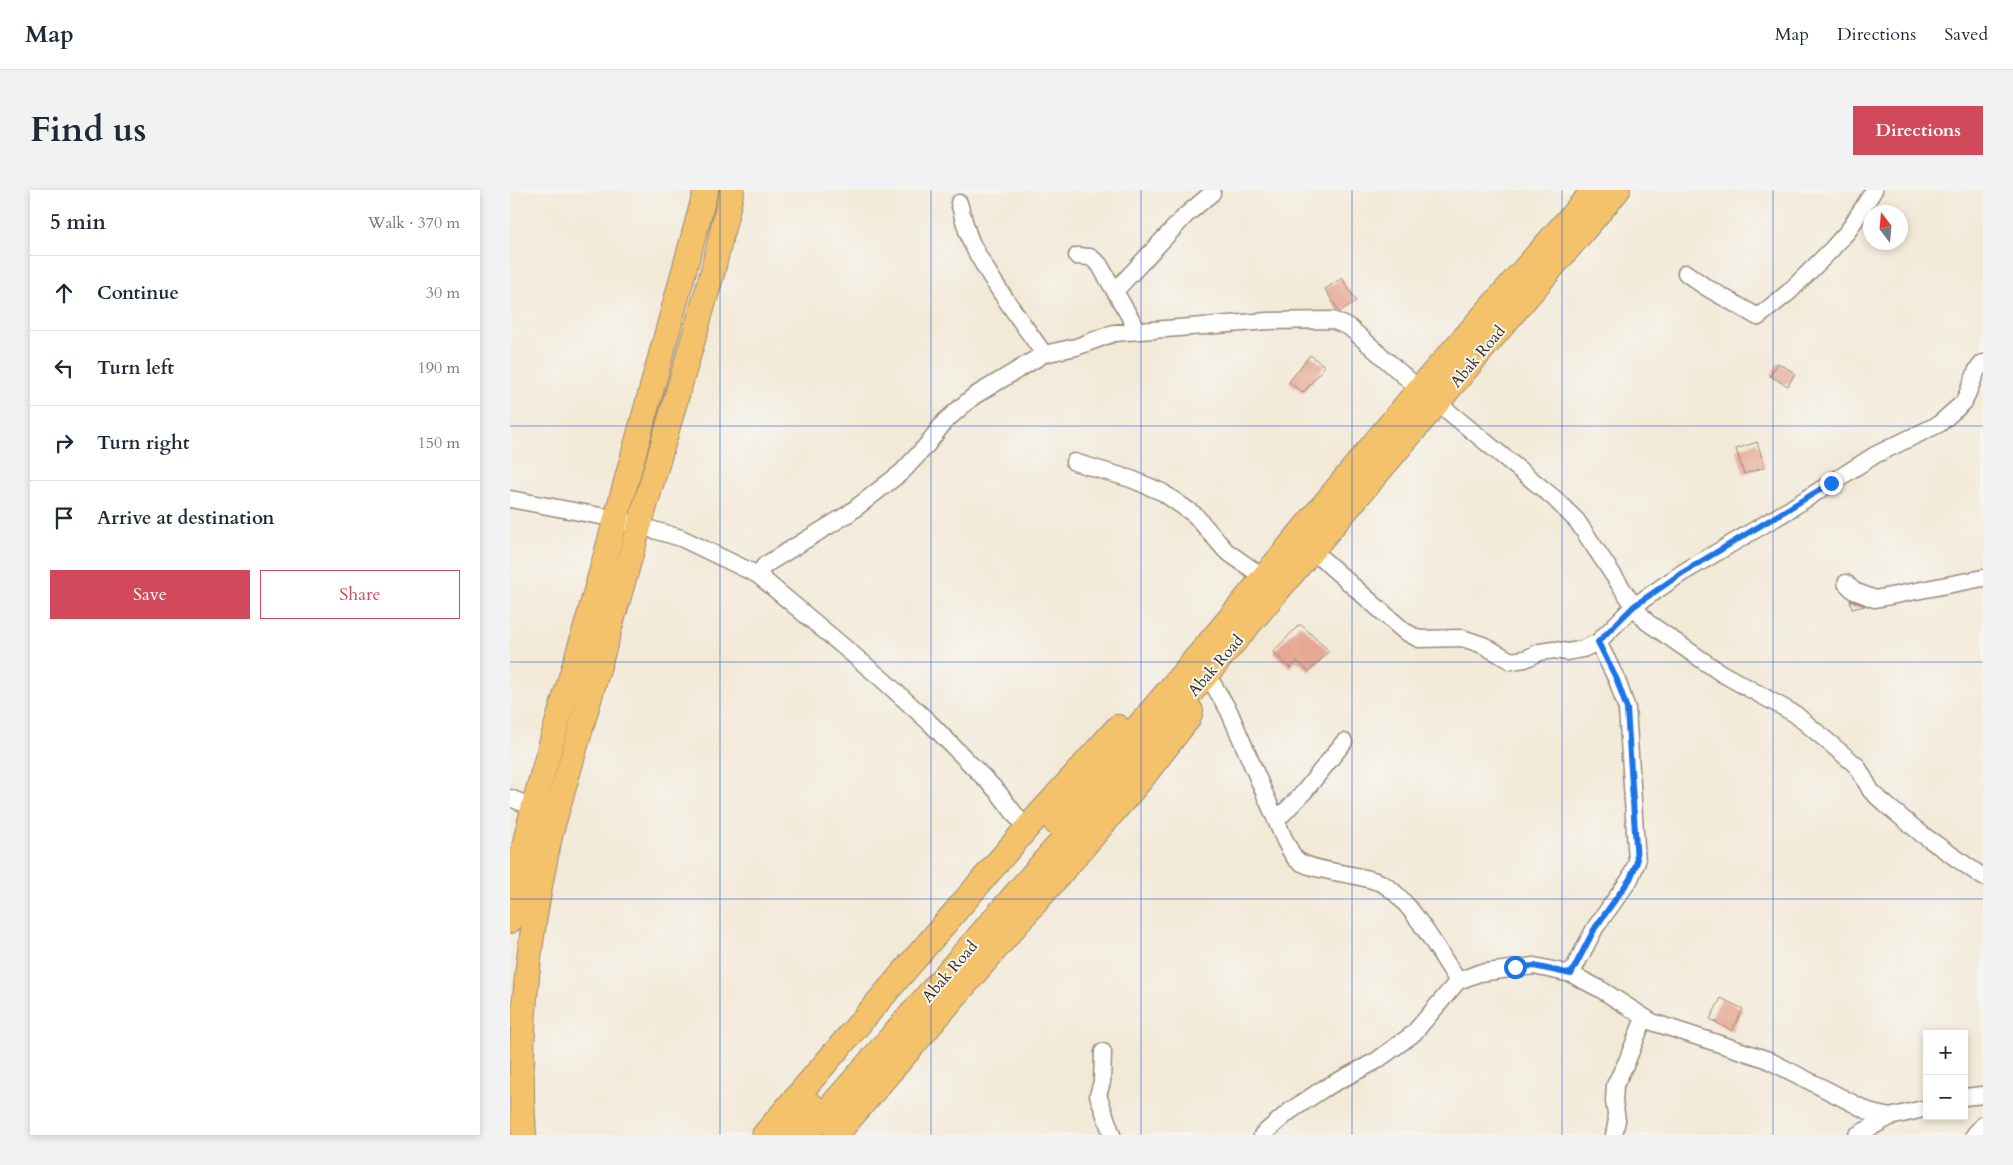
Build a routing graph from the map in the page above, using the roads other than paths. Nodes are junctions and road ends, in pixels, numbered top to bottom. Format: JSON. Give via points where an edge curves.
{"nodes":[{"id":1,"x":706,"y":190,"type":"edge"},
{"id":2,"x":732,"y":190,"type":"edge"},
{"id":3,"x":1594,"y":190,"type":"edge"},
{"id":4,"x":1618,"y":190,"type":"edge"},
{"id":5,"x":1874,"y":190,"type":"edge"},
{"id":6,"x":1212,"y":193,"type":"dead end"},
{"id":7,"x":959,"y":203,"type":"dead end"},
{"id":8,"x":1077,"y":256,"type":"dead end"},
{"id":9,"x":1686,"y":273,"type":"dead end"},
{"id":10,"x":1115,"y":291,"type":"junction"},
{"id":11,"x":1138,"y":331,"type":"junction"},
{"id":12,"x":1044,"y":354,"type":"junction"},
{"id":13,"x":1983,"y":364,"type":"edge"},
{"id":14,"x":1419,"y":389,"type":"junction"},
{"id":15,"x":1438,"y":403,"type":"junction"},
{"id":16,"x":1074,"y":462,"type":"dead end"},
{"id":17,"x":510,"y":499,"type":"edge"},
{"id":18,"x":627,"y":522,"type":"junction"},
{"id":19,"x":1312,"y":550,"type":"junction"},
{"id":20,"x":758,"y":576,"type":"junction"},
{"id":21,"x":1263,"y":577,"type":"junction"},
{"id":22,"x":1983,"y":578,"type":"edge"},
{"id":23,"x":1846,"y":582,"type":"dead end"},
{"id":24,"x":1634,"y":606,"type":"junction"},
{"id":25,"x":1225,"y":624,"type":"junction"},
{"id":26,"x":1598,"y":642,"type":"junction"},
{"id":27,"x":1207,"y":674,"type":"junction"},
{"id":28,"x":1344,"y":742,"type":"dead end"},
{"id":29,"x":510,"y":798,"type":"edge"},
{"id":30,"x":533,"y":807,"type":"junction"},
{"id":31,"x":1277,"y":820,"type":"junction"},
{"id":32,"x":1026,"y":829,"type":"junction"},
{"id":33,"x":1983,"y":877,"type":"edge"},
{"id":34,"x":510,"y":922,"type":"edge"},
{"id":35,"x":1571,"y":974,"type":"junction"},
{"id":36,"x":1458,"y":981,"type":"junction"},
{"id":37,"x":1644,"y":1018,"type":"junction"},
{"id":38,"x":1104,"y":1052,"type":"dead end"},
{"id":39,"x":1983,"y":1094,"type":"edge"},
{"id":40,"x":1968,"y":1096,"type":"edge"},
{"id":41,"x":1923,"y":1109,"type":"edge"},
{"id":42,"x":1890,"y":1118,"type":"junction"},
{"id":43,"x":1983,"y":1125,"type":"edge"},
{"id":44,"x":524,"y":1135,"type":"edge"},
{"id":45,"x":764,"y":1135,"type":"edge"},
{"id":46,"x":786,"y":1135,"type":"edge"},
{"id":47,"x":806,"y":1135,"type":"edge"},
{"id":48,"x":836,"y":1135,"type":"edge"},
{"id":49,"x":1112,"y":1135,"type":"edge"},
{"id":50,"x":1262,"y":1135,"type":"edge"},
{"id":51,"x":1614,"y":1135,"type":"edge"},
{"id":52,"x":1857,"y":1135,"type":"edge"},
{"id":53,"x":1974,"y":1135,"type":"edge"}],
"edges":[{"from":1,"to":18,"type":"highway"},
{"from":2,"to":18,"type":"highway","via":[[712,274]]},
{"from":3,"to":14,"type":"highway","name":"Abak Road"},
{"from":4,"to":15,"type":"highway","name":"Abak Road"},
{"from":5,"to":9,"type":"street","via":[[1848,231],[1831,250],[1789,292],[1758,317]]},
{"from":6,"to":10,"type":"street"},
{"from":7,"to":12,"type":"street","via":[[979,257],[1010,309]]},
{"from":8,"to":10,"type":"street","via":[[1090,257],[1099,264]]},
{"from":10,"to":11,"type":"street"},
{"from":11,"to":12,"type":"street","via":[[1114,333]]},
{"from":11,"to":14,"type":"street","via":[[1268,321],[1332,320],[1349,326]]},
{"from":12,"to":20,"type":"street","via":[[974,396],[945,420],[902,472],[848,514],[765,565]]},
{"from":13,"to":24,"type":"street","via":[[1977,370],[1964,402],[1940,424],[1875,455]]},
{"from":14,"to":21,"type":"highway","name":"Abak Road"},
{"from":15,"to":19,"type":"highway","name":"Abak Road"},
{"from":15,"to":24,"type":"street","via":[[1554,498],[1577,521]]},
{"from":16,"to":21,"type":"street","via":[[1162,492],[1195,515],[1226,550]]},
{"from":17,"to":18,"type":"street"},
{"from":18,"to":20,"type":"street","via":[[681,538]]},
{"from":18,"to":30,"type":"highway"},
{"from":18,"to":44,"type":"highway","via":[[539,887],[523,1013],[521,1092]]},
{"from":19,"to":26,"type":"street","via":[[1404,631],[1419,640],[1462,638],[1511,660],[1525,659],[1540,652],[1583,649]]},
{"from":19,"to":27,"type":"highway","name":"Abak Road"},
{"from":20,"to":32,"type":"street","via":[[929,722],[998,792]]},
{"from":21,"to":25,"type":"highway","name":"Abak Road"},
{"from":22,"to":23,"type":"street","via":[[1875,599],[1854,591]]},
{"from":24,"to":26,"type":"street"},
{"from":24,"to":33,"type":"street","via":[[1647,622],[1721,673],[1795,714],[1857,766],[1871,791],[1885,804]]},
{"from":25,"to":32,"type":"highway","via":[[1153,690]]},
{"from":25,"to":46,"type":"highway","name":"Abak Road"},
{"from":26,"to":35,"type":"street","via":[[1627,709],[1637,862],[1630,879],[1595,928]]},
{"from":27,"to":31,"type":"street","via":[[1230,711]]},
{"from":27,"to":47,"type":"highway","name":"Abak Road"},
{"from":27,"to":48,"type":"highway","via":[[1188,719],[1140,782]]},
{"from":28,"to":31,"type":"street"},
{"from":29,"to":30,"type":"street"},
{"from":30,"to":34,"type":"highway"},
{"from":31,"to":36,"type":"street","via":[[1296,859],[1308,866],[1382,884],[1395,893]]},
{"from":32,"to":45,"type":"highway"},
{"from":35,"to":36,"type":"street","via":[[1534,966],[1479,973]]},
{"from":35,"to":37,"type":"street"},
{"from":36,"to":50,"type":"street","via":[[1413,1034],[1376,1061],[1290,1111]]},
{"from":37,"to":42,"type":"street","via":[[1766,1059],[1861,1109]]},
{"from":37,"to":51,"type":"street","via":[[1616,1085]]},
{"from":38,"to":49,"type":"street","via":[[1098,1095]]},
{"from":39,"to":40,"type":"street"},
{"from":41,"to":42,"type":"street"},
{"from":42,"to":52,"type":"street"},
{"from":43,"to":53,"type":"street"}]}
